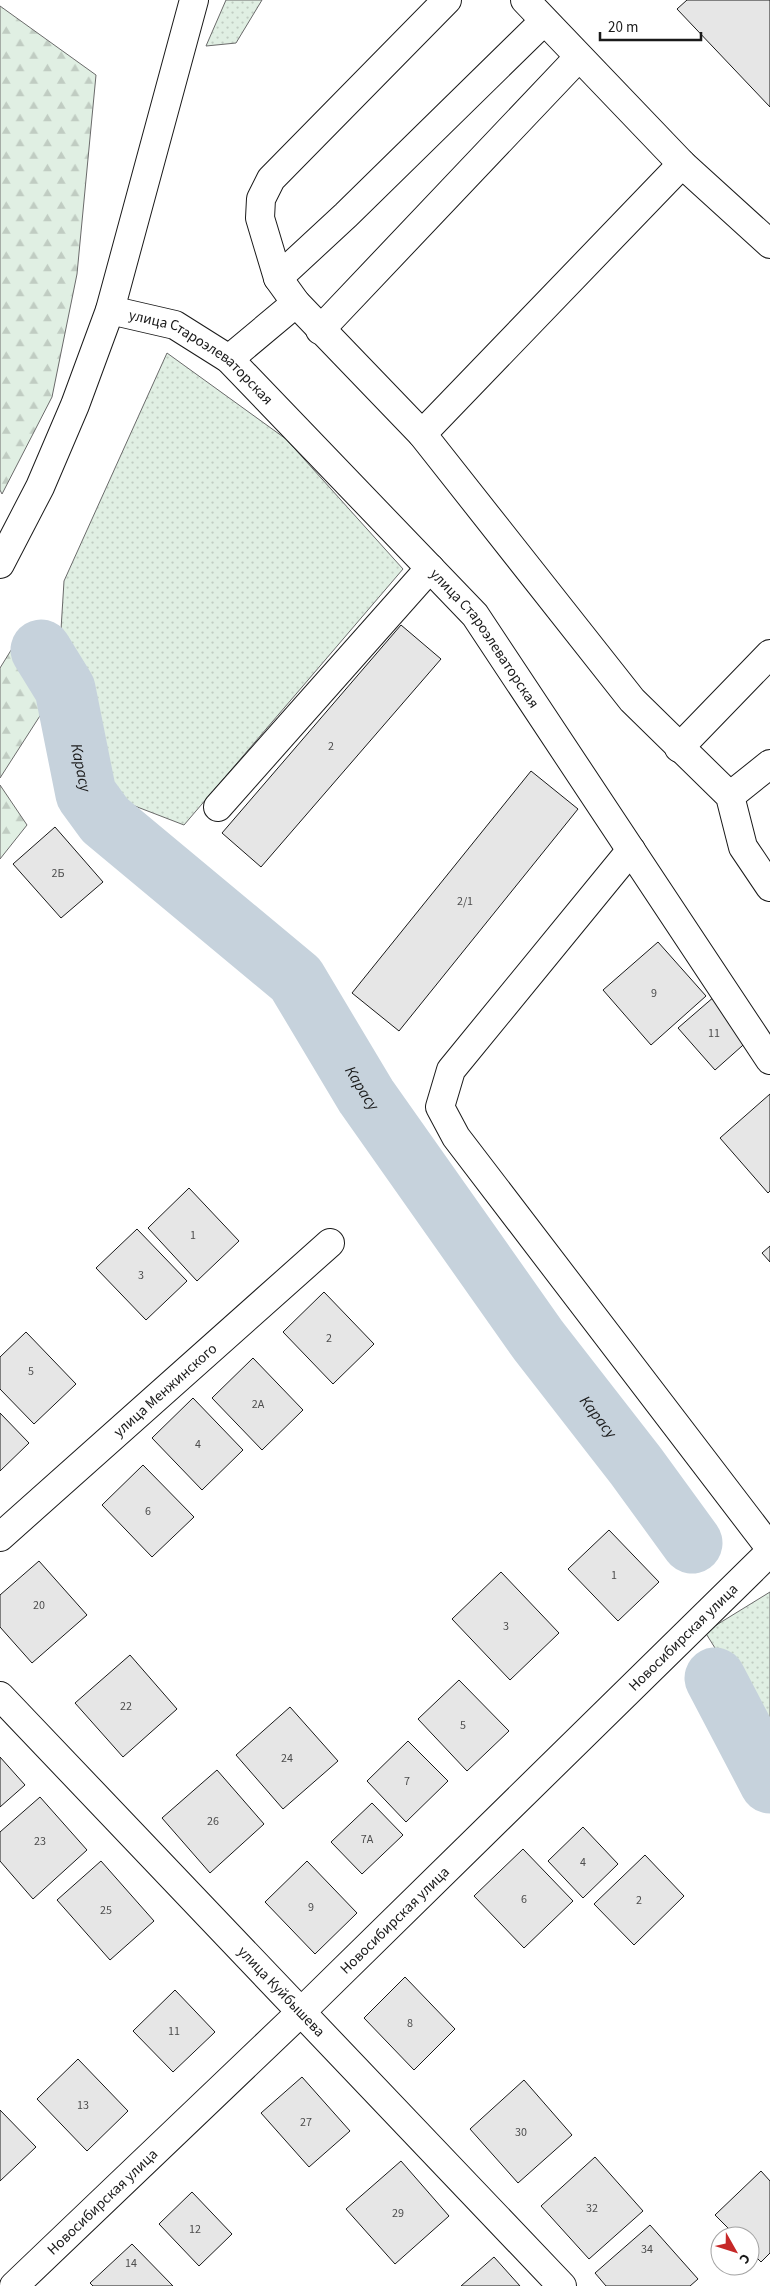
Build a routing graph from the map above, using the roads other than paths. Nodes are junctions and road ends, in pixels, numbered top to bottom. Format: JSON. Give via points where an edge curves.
{"nodes":[{"id":1,"x":446,"y":0,"type":"edge"},
{"id":2,"x":525,"y":0,"type":"edge"},
{"id":3,"x":194,"y":1,"type":"edge"},
{"id":4,"x":544,"y":21,"type":"junction"},
{"id":5,"x":578,"y":58,"type":"junction"},
{"id":6,"x":682,"y":164,"type":"junction"},
{"id":7,"x":770,"y":244,"type":"edge"},
{"id":8,"x":278,"y":278,"type":"junction"},
{"id":9,"x":296,"y":303,"type":"junction"},
{"id":10,"x":110,"y":310,"type":"junction"},
{"id":11,"x":320,"y":330,"type":"junction"},
{"id":12,"x":229,"y":359,"type":"junction"},
{"id":13,"x":422,"y":434,"type":"junction"},
{"id":14,"x":0,"y":564,"type":"edge"},
{"id":15,"x":430,"y":568,"type":"junction"},
{"id":16,"x":770,"y":654,"type":"edge"},
{"id":17,"x":679,"y":748,"type":"junction"},
{"id":18,"x":770,"y":764,"type":"edge"},
{"id":19,"x":730,"y":796,"type":"junction"},
{"id":20,"x":218,"y":807,"type":"dead end"},
{"id":21,"x":631,"y":850,"type":"junction"},
{"id":22,"x":770,"y":887,"type":"edge"},
{"id":23,"x":770,"y":1060,"type":"edge"},
{"id":24,"x":330,"y":1243,"type":"dead end"},
{"id":25,"x":0,"y":1536,"type":"edge"},
{"id":26,"x":770,"y":1548,"type":"edge"},
{"id":27,"x":770,"y":1552,"type":"edge"},
{"id":28,"x":0,"y":1696,"type":"edge"},
{"id":29,"x":302,"y":2011,"type":"junction"},
{"id":30,"x":14,"y":2286,"type":"edge"},
{"id":31,"x":562,"y":2286,"type":"edge"}],
"edges":[{"from":1,"to":8,"type":"street","via":[[271,179],[261,199],[260,218]]},
{"from":2,"to":4,"type":"street"},
{"from":3,"to":10,"type":"street"},
{"from":4,"to":5,"type":"street"},
{"from":4,"to":8,"type":"street"},
{"from":5,"to":6,"type":"street"},
{"from":5,"to":11,"type":"street"},
{"from":6,"to":7,"type":"street"},
{"from":6,"to":13,"type":"street"},
{"from":8,"to":9,"type":"street"},
{"from":9,"to":11,"type":"street"},
{"from":9,"to":12,"type":"street"},
{"from":10,"to":12,"type":"street","name":"улица Староэлеваторская","via":[[175,325]]},
{"from":10,"to":14,"type":"street","via":[[40,488]]},
{"from":11,"to":13,"type":"street"},
{"from":12,"to":15,"type":"street","name":"улица Староэлеваторская"},
{"from":13,"to":17,"type":"street","via":[[632,700]]},
{"from":15,"to":20,"type":"street"},
{"from":15,"to":21,"type":"street","name":"улица Староэлеваторская","via":[[475,615]]},
{"from":16,"to":17,"type":"street"},
{"from":17,"to":19,"type":"street"},
{"from":18,"to":19,"type":"street"},
{"from":19,"to":22,"type":"street","via":[[743,847]]},
{"from":21,"to":23,"type":"street","name":"улица Староэлеваторская"},
{"from":21,"to":26,"type":"street","via":[[451,1070],[440,1106],[456,1136]]},
{"from":24,"to":25,"type":"street","name":"улица Менжинского"},
{"from":27,"to":29,"type":"street","name":"Новосибирская улица"},
{"from":28,"to":29,"type":"street","name":"улица Куйбышева"},
{"from":29,"to":30,"type":"street","name":"Новосибирская улица"},
{"from":29,"to":31,"type":"street","name":"улица Куйбышева"}]}
